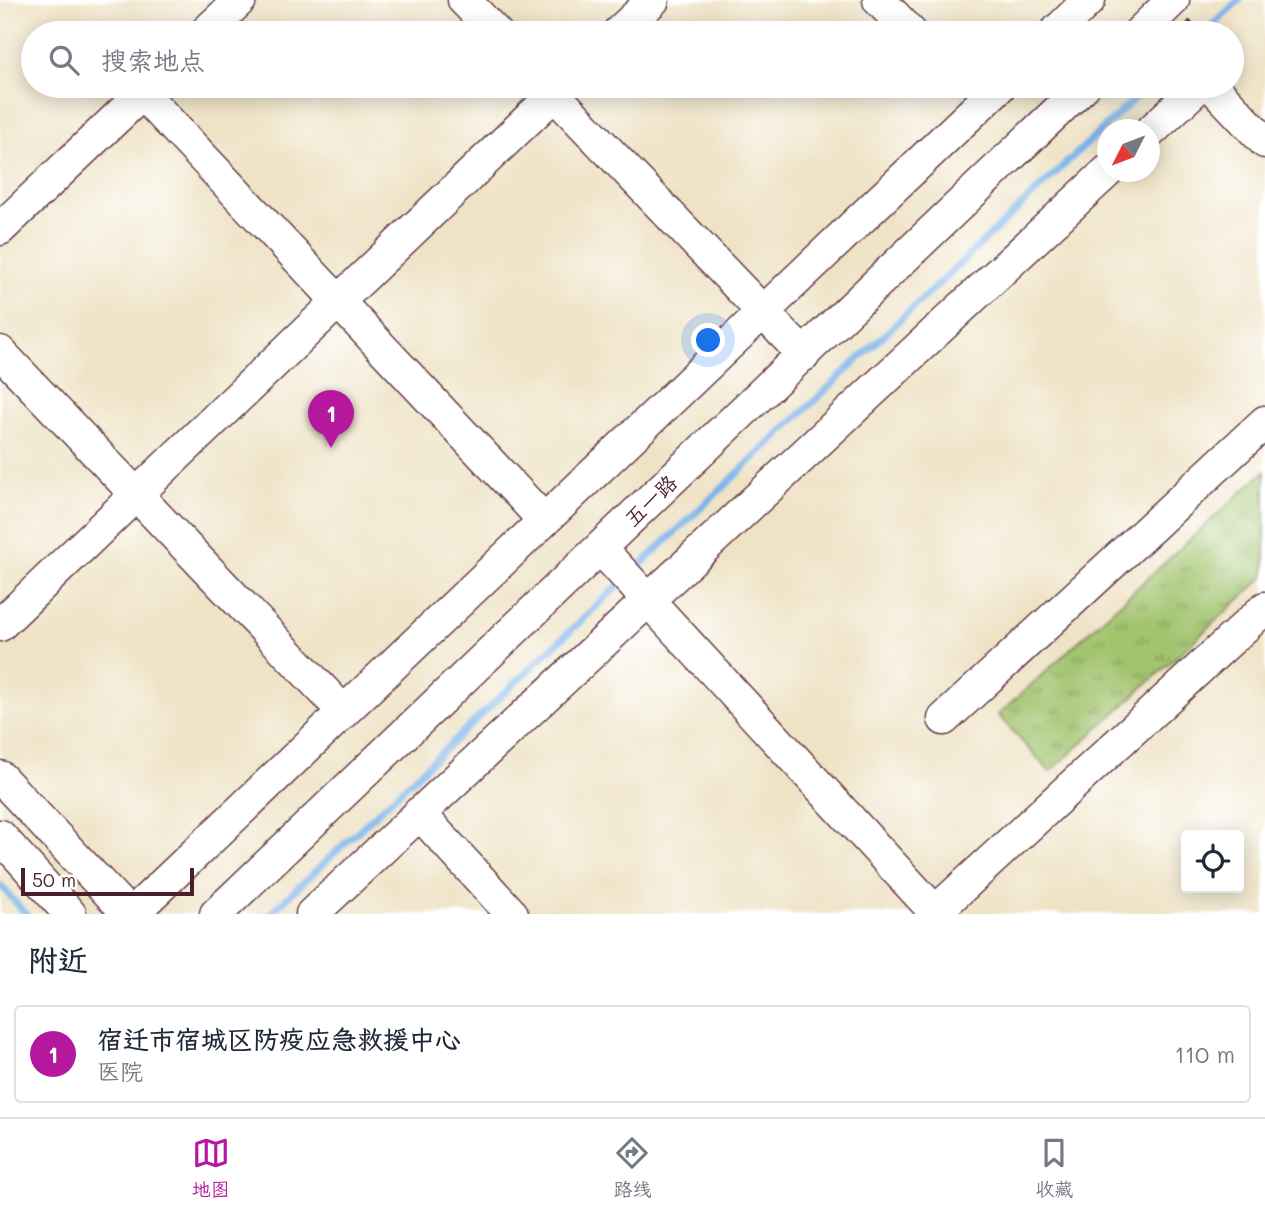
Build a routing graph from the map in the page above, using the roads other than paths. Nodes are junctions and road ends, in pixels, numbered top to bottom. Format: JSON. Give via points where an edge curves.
{"nodes":[{"id":1,"x":240,"y":0,"type":"edge"},
{"id":2,"x":464,"y":0,"type":"edge"},
{"id":3,"x":653,"y":0,"type":"edge"},
{"id":4,"x":879,"y":0,"type":"edge"},
{"id":5,"x":1090,"y":0,"type":"edge"},
{"id":6,"x":1173,"y":0,"type":"edge"},
{"id":7,"x":218,"y":21,"type":"edge"},
{"id":8,"x":484,"y":21,"type":"edge"},
{"id":9,"x":631,"y":21,"type":"edge"},
{"id":10,"x":899,"y":21,"type":"edge"},
{"id":11,"x":1068,"y":21,"type":"edge"},
{"id":12,"x":1151,"y":21,"type":"edge"},
{"id":13,"x":138,"y":98,"type":"edge"},
{"id":14,"x":153,"y":98,"type":"edge"},
{"id":15,"x":546,"y":98,"type":"edge"},
{"id":16,"x":563,"y":98,"type":"edge"},
{"id":17,"x":974,"y":98,"type":"edge"},
{"id":18,"x":1072,"y":98,"type":"edge"},
{"id":19,"x":1186,"y":98,"type":"edge"},
{"id":20,"x":1223,"y":98,"type":"edge"},
{"id":21,"x":1160,"y":123,"type":"edge"},
{"id":22,"x":1265,"y":142,"type":"edge"},
{"id":23,"x":1097,"y":181,"type":"edge"},
{"id":24,"x":0,"y":229,"type":"edge"},
{"id":25,"x":338,"y":301,"type":"junction"},
{"id":26,"x":762,"y":312,"type":"junction"},
{"id":27,"x":0,"y":352,"type":"edge"},
{"id":28,"x":804,"y":355,"type":"junction"},
{"id":29,"x":1265,"y":422,"type":"edge"},
{"id":30,"x":136,"y":495,"type":"junction"},
{"id":31,"x":544,"y":520,"type":"junction"},
{"id":32,"x":601,"y":549,"type":"junction"},
{"id":33,"x":647,"y":600,"type":"junction"},
{"id":34,"x":1265,"y":608,"type":"edge"},
{"id":35,"x":0,"y":625,"type":"edge"},
{"id":36,"x":343,"y":711,"type":"junction"},
{"id":37,"x":944,"y":719,"type":"dead end"},
{"id":38,"x":0,"y":777,"type":"edge"},
{"id":39,"x":419,"y":813,"type":"junction"},
{"id":40,"x":0,"y":836,"type":"edge"},
{"id":41,"x":936,"y":913,"type":"edge"},
{"id":42,"x":70,"y":914,"type":"edge"},
{"id":43,"x":216,"y":914,"type":"edge"},
{"id":44,"x":312,"y":914,"type":"edge"},
{"id":45,"x":512,"y":914,"type":"edge"}],
"edges":[{"from":1,"to":7,"type":"street"},
{"from":2,"to":8,"type":"street"},
{"from":3,"to":9,"type":"street"},
{"from":4,"to":10,"type":"street"},
{"from":5,"to":11,"type":"street"},
{"from":6,"to":12,"type":"street"},
{"from":13,"to":24,"type":"street"},
{"from":14,"to":25,"type":"street"},
{"from":15,"to":25,"type":"street"},
{"from":16,"to":26,"type":"street"},
{"from":17,"to":26,"type":"street"},
{"from":18,"to":28,"type":"street","name":"五一路"},
{"from":19,"to":21,"type":"street"},
{"from":20,"to":22,"type":"street"},
{"from":23,"to":33,"type":"street"},
{"from":25,"to":30,"type":"street"},
{"from":25,"to":31,"type":"street"},
{"from":26,"to":28,"type":"street"},
{"from":26,"to":31,"type":"street"},
{"from":27,"to":30,"type":"street"},
{"from":28,"to":32,"type":"street","name":"五一路"},
{"from":29,"to":37,"type":"street"},
{"from":30,"to":35,"type":"street"},
{"from":30,"to":36,"type":"street"},
{"from":31,"to":36,"type":"street"},
{"from":32,"to":33,"type":"street"},
{"from":32,"to":43,"type":"street","name":"五一路"},
{"from":33,"to":39,"type":"street"},
{"from":33,"to":41,"type":"street"},
{"from":34,"to":41,"type":"street"},
{"from":36,"to":38,"type":"street","via":[[139,906],[125,910]]},
{"from":39,"to":44,"type":"street"},
{"from":39,"to":45,"type":"street"},
{"from":40,"to":42,"type":"street"}]}
